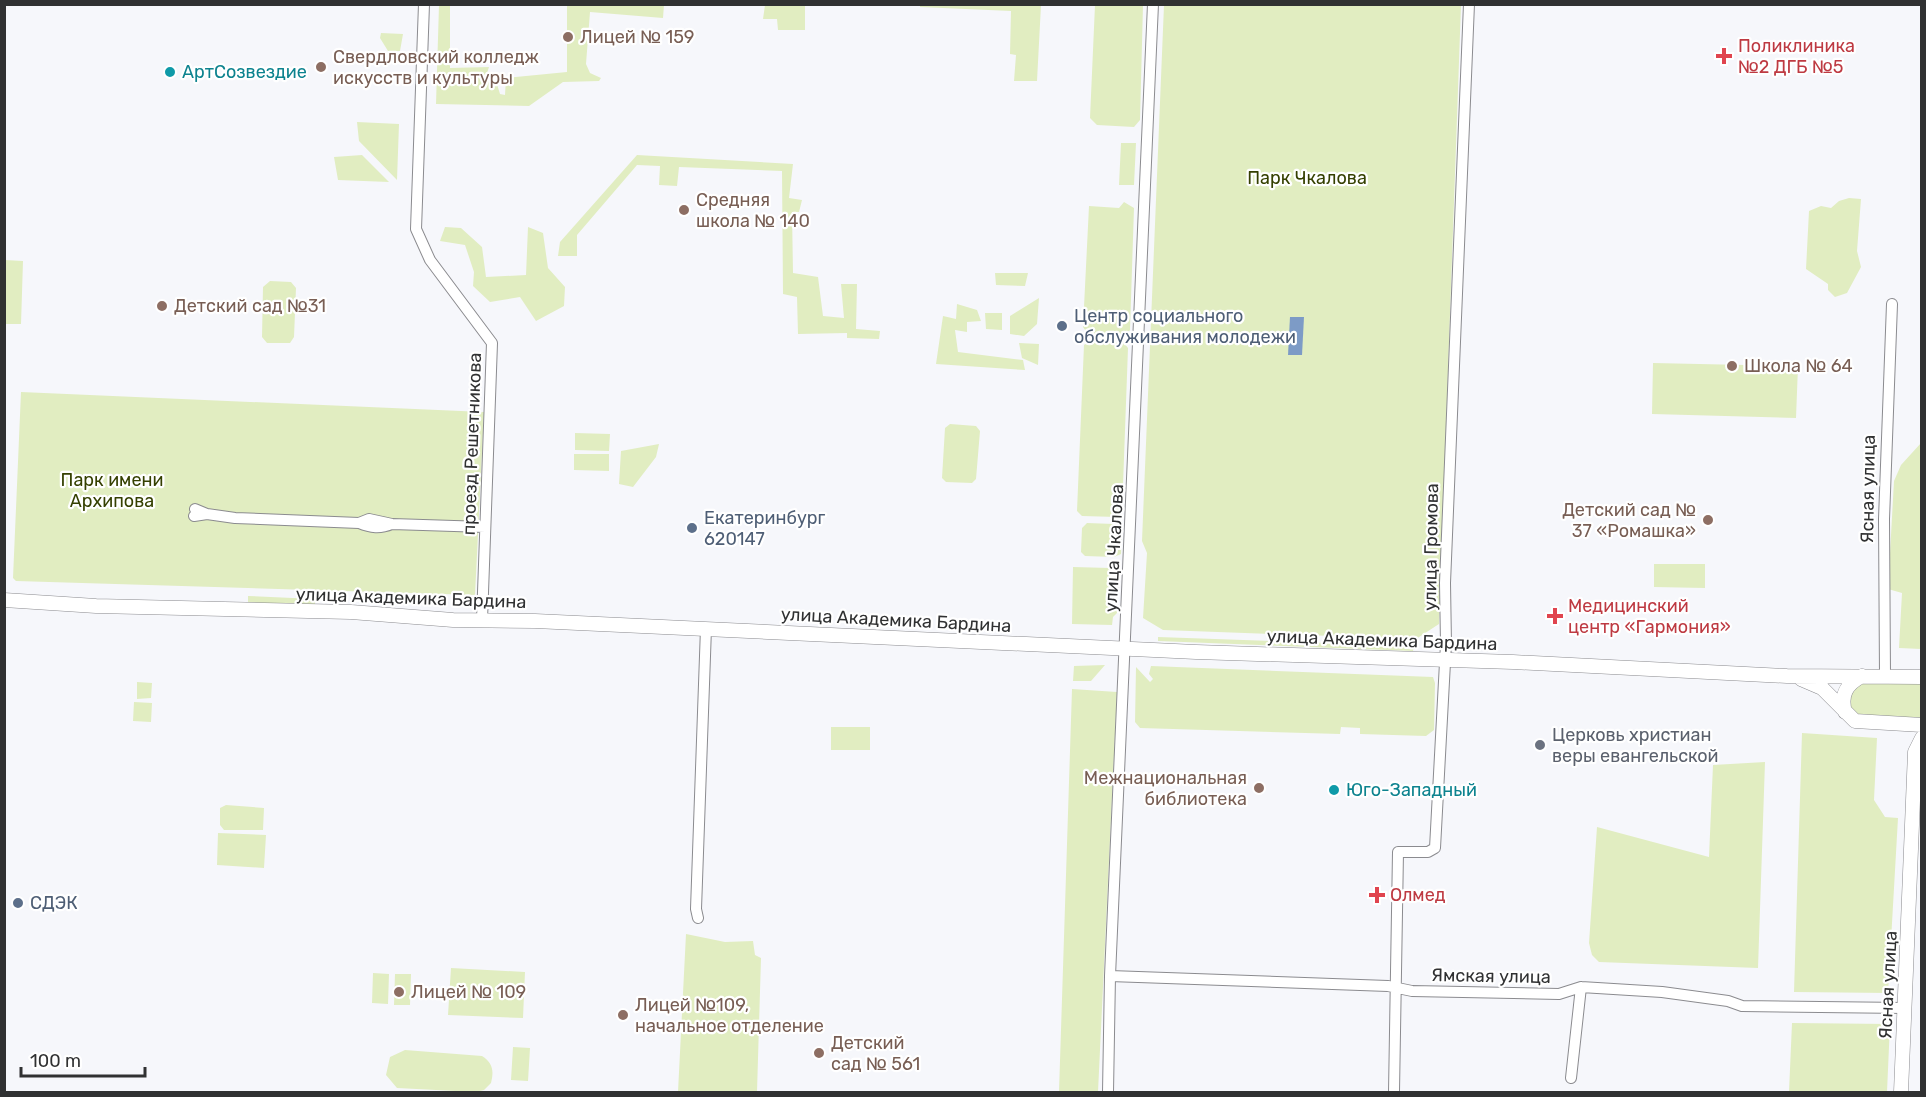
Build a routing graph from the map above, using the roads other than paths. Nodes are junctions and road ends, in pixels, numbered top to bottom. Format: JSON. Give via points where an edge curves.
{"nodes":[{"id":1,"x":424,"y":4,"type":"edge"},
{"id":2,"x":1153,"y":4,"type":"edge"},
{"id":3,"x":1469,"y":4,"type":"edge"},
{"id":4,"x":1892,"y":304,"type":"dead end"},
{"id":5,"x":195,"y":513,"type":"dead end"},
{"id":6,"x":485,"y":526,"type":"junction"},
{"id":7,"x":4,"y":600,"type":"edge"},
{"id":8,"x":482,"y":620,"type":"junction"},
{"id":9,"x":706,"y":628,"type":"junction"},
{"id":10,"x":1126,"y":649,"type":"junction"},
{"id":11,"x":1445,"y":661,"type":"junction"},
{"id":12,"x":1787,"y":676,"type":"junction"},
{"id":13,"x":1862,"y":676,"type":"junction"},
{"id":14,"x":1885,"y":676,"type":"junction"},
{"id":15,"x":1922,"y":677,"type":"edge"},
{"id":16,"x":1845,"y":712,"type":"junction"},
{"id":17,"x":1887,"y":723,"type":"junction"},
{"id":18,"x":1922,"y":725,"type":"edge"},
{"id":19,"x":1922,"y":738,"type":"edge"},
{"id":20,"x":1915,"y":752,"type":"junction"},
{"id":21,"x":698,"y":918,"type":"dead end"},
{"id":22,"x":1110,"y":976,"type":"junction"},
{"id":23,"x":1581,"y":987,"type":"junction"},
{"id":24,"x":1397,"y":989,"type":"junction"},
{"id":25,"x":1905,"y":1008,"type":"junction"},
{"id":26,"x":1571,"y":1078,"type":"dead end"},
{"id":27,"x":1108,"y":1092,"type":"edge"},
{"id":28,"x":1394,"y":1092,"type":"edge"},
{"id":29,"x":1901,"y":1092,"type":"edge"}],
"edges":[{"from":1,"to":6,"type":"street","name":"проезд Решетникова","via":[[416,229],[430,260],[492,344]]},
{"from":2,"to":10,"type":"street","name":"улица Чкалова"},
{"from":3,"to":11,"type":"street","name":"улица Громова","via":[[1446,535]]},
{"from":4,"to":14,"type":"street","name":"Ясная улица","via":[[1884,519]]},
{"from":5,"to":6,"type":"street","via":[[235,518],[359,523],[369,519],[392,524]]},
{"from":6,"to":8,"type":"street","name":"проезд Решетникова"},
{"from":7,"to":8,"type":"street","name":"улица Академика Бардина"},
{"from":8,"to":9,"type":"street","name":"улица Академика Бардина"},
{"from":9,"to":10,"type":"street","name":"улица Академика Бардина"},
{"from":9,"to":21,"type":"street"},
{"from":10,"to":11,"type":"street","name":"улица Академика Бардина"},
{"from":10,"to":22,"type":"street","name":"улица Чкалова"},
{"from":11,"to":12,"type":"street","name":"улица Академика Бардина"},
{"from":11,"to":24,"type":"street","name":"улица Громова","via":[[1435,848],[1428,852],[1398,852]]},
{"from":12,"to":13,"type":"street","name":"улица Академика Бардина"},
{"from":12,"to":16,"type":"street","name":"улица Академика Бардина","via":[[1816,684]]},
{"from":13,"to":14,"type":"street","name":"улица Академика Бардина"},
{"from":13,"to":16,"type":"street","via":[[1844,692]]},
{"from":14,"to":15,"type":"street","name":"улица Академика Бардина"},
{"from":16,"to":17,"type":"street","name":"улица Академика Бардина","via":[[1855,721]]},
{"from":17,"to":18,"type":"street","name":"улица Академика Бардина"},
{"from":17,"to":20,"type":"street","via":[[1905,731]]},
{"from":19,"to":20,"type":"street","name":"Ясная улица"},
{"from":20,"to":25,"type":"street","name":"Ясная улица"},
{"from":22,"to":24,"type":"street","name":"Ямская улица"},
{"from":22,"to":27,"type":"street","name":"улица Чкалова"},
{"from":23,"to":24,"type":"street","name":"Ямская улица","via":[[1559,994]]},
{"from":23,"to":25,"type":"street","name":"Ямская улица","via":[[1662,992],[1742,1006]]},
{"from":23,"to":26,"type":"street"},
{"from":24,"to":28,"type":"street","name":"улица Громова"},
{"from":25,"to":29,"type":"street","name":"Ясная улица"}]}
